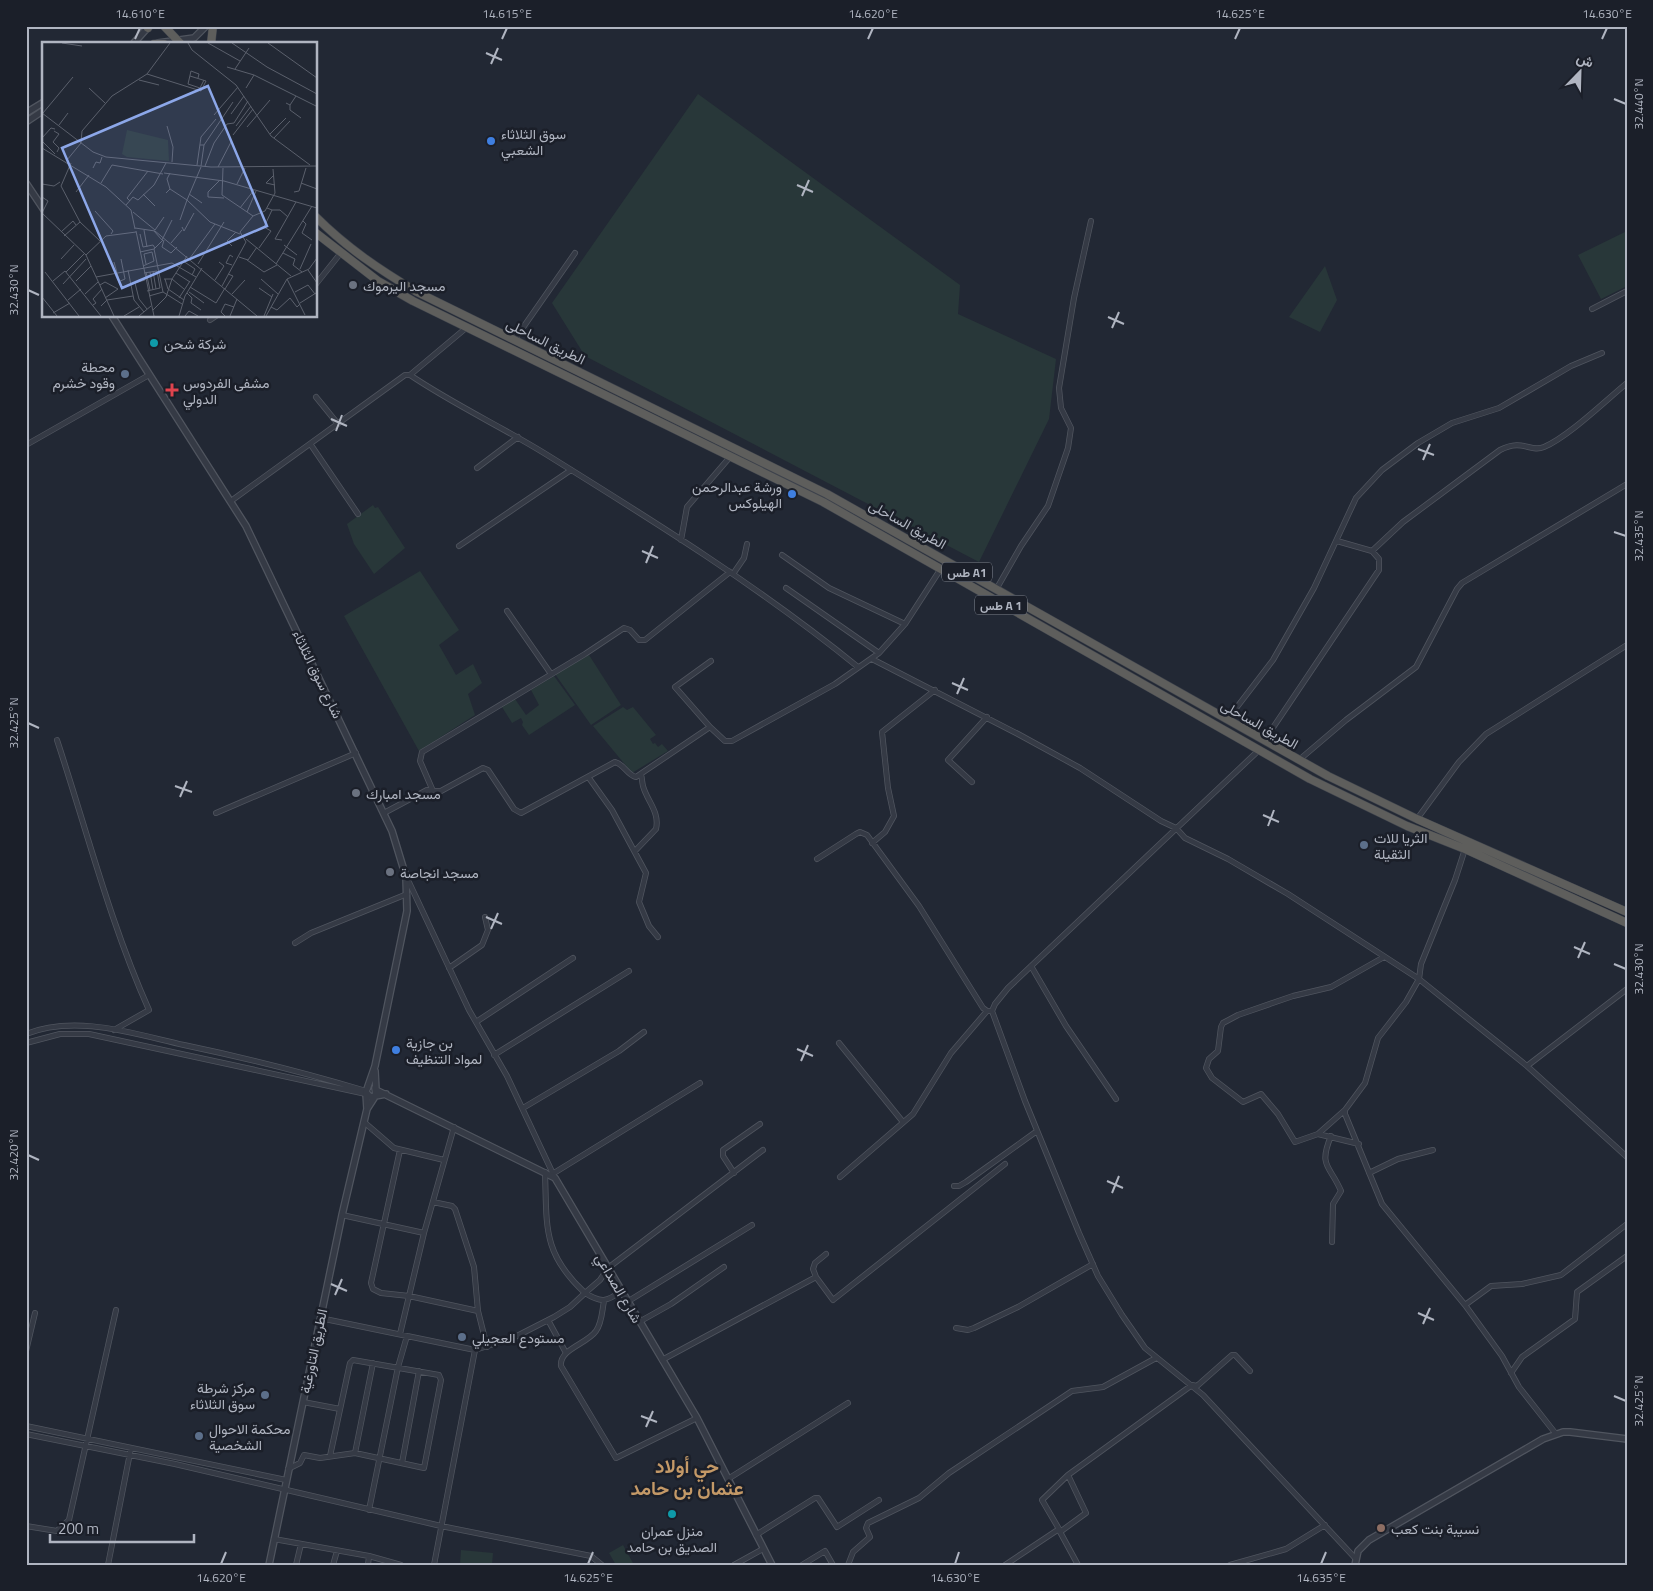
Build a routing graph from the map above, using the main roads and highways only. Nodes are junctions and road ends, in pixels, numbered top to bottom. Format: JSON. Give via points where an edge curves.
{"nodes":[{"id":1,"x":164,"y":26,"type":"edge"},
{"id":2,"x":207,"y":26,"type":"edge"},
{"id":3,"x":213,"y":26,"type":"edge"},
{"id":4,"x":178,"y":42,"type":"edge"},
{"id":5,"x":210,"y":42,"type":"edge"},
{"id":6,"x":210,"y":42,"type":"edge"},
{"id":7,"x":318,"y":219,"type":"edge"},
{"id":8,"x":318,"y":235,"type":"edge"},
{"id":9,"x":562,"y":362,"type":"junction"},
{"id":10,"x":557,"y":372,"type":"junction"},
{"id":11,"x":1156,"y":680,"type":"junction"},
{"id":12,"x":1151,"y":690,"type":"junction"},
{"id":13,"x":1627,"y":912,"type":"edge"},
{"id":14,"x":1627,"y":923,"type":"edge"}],
"edges":[{"from":1,"to":4,"type":"highway"},
{"from":2,"to":5,"type":"highway"},
{"from":3,"to":6,"type":"highway"},
{"from":7,"to":9,"type":"highway","name":"الطريق الساحلى","number":"طس A1","via":[[347,246],[384,272],[425,296]]},
{"from":8,"to":10,"type":"highway","name":"الطريق الساحلى","number":"طس A 1","via":[[378,281]]},
{"from":9,"to":10,"type":"highway"},
{"from":9,"to":11,"type":"highway","name":"الطريق الساحلى","number":"طس A1","via":[[821,491]]},
{"from":10,"to":12,"type":"highway","name":"الطريق الساحلى","number":"طس A 1","via":[[822,502]]},
{"from":11,"to":12,"type":"highway"},
{"from":11,"to":13,"type":"highway","name":"الطريق الساحلى","number":"طس A1","via":[[1348,787]]},
{"from":12,"to":14,"type":"highway","name":"الطريق الساحلى","number":"طس A 1","via":[[1349,799]]}]}
